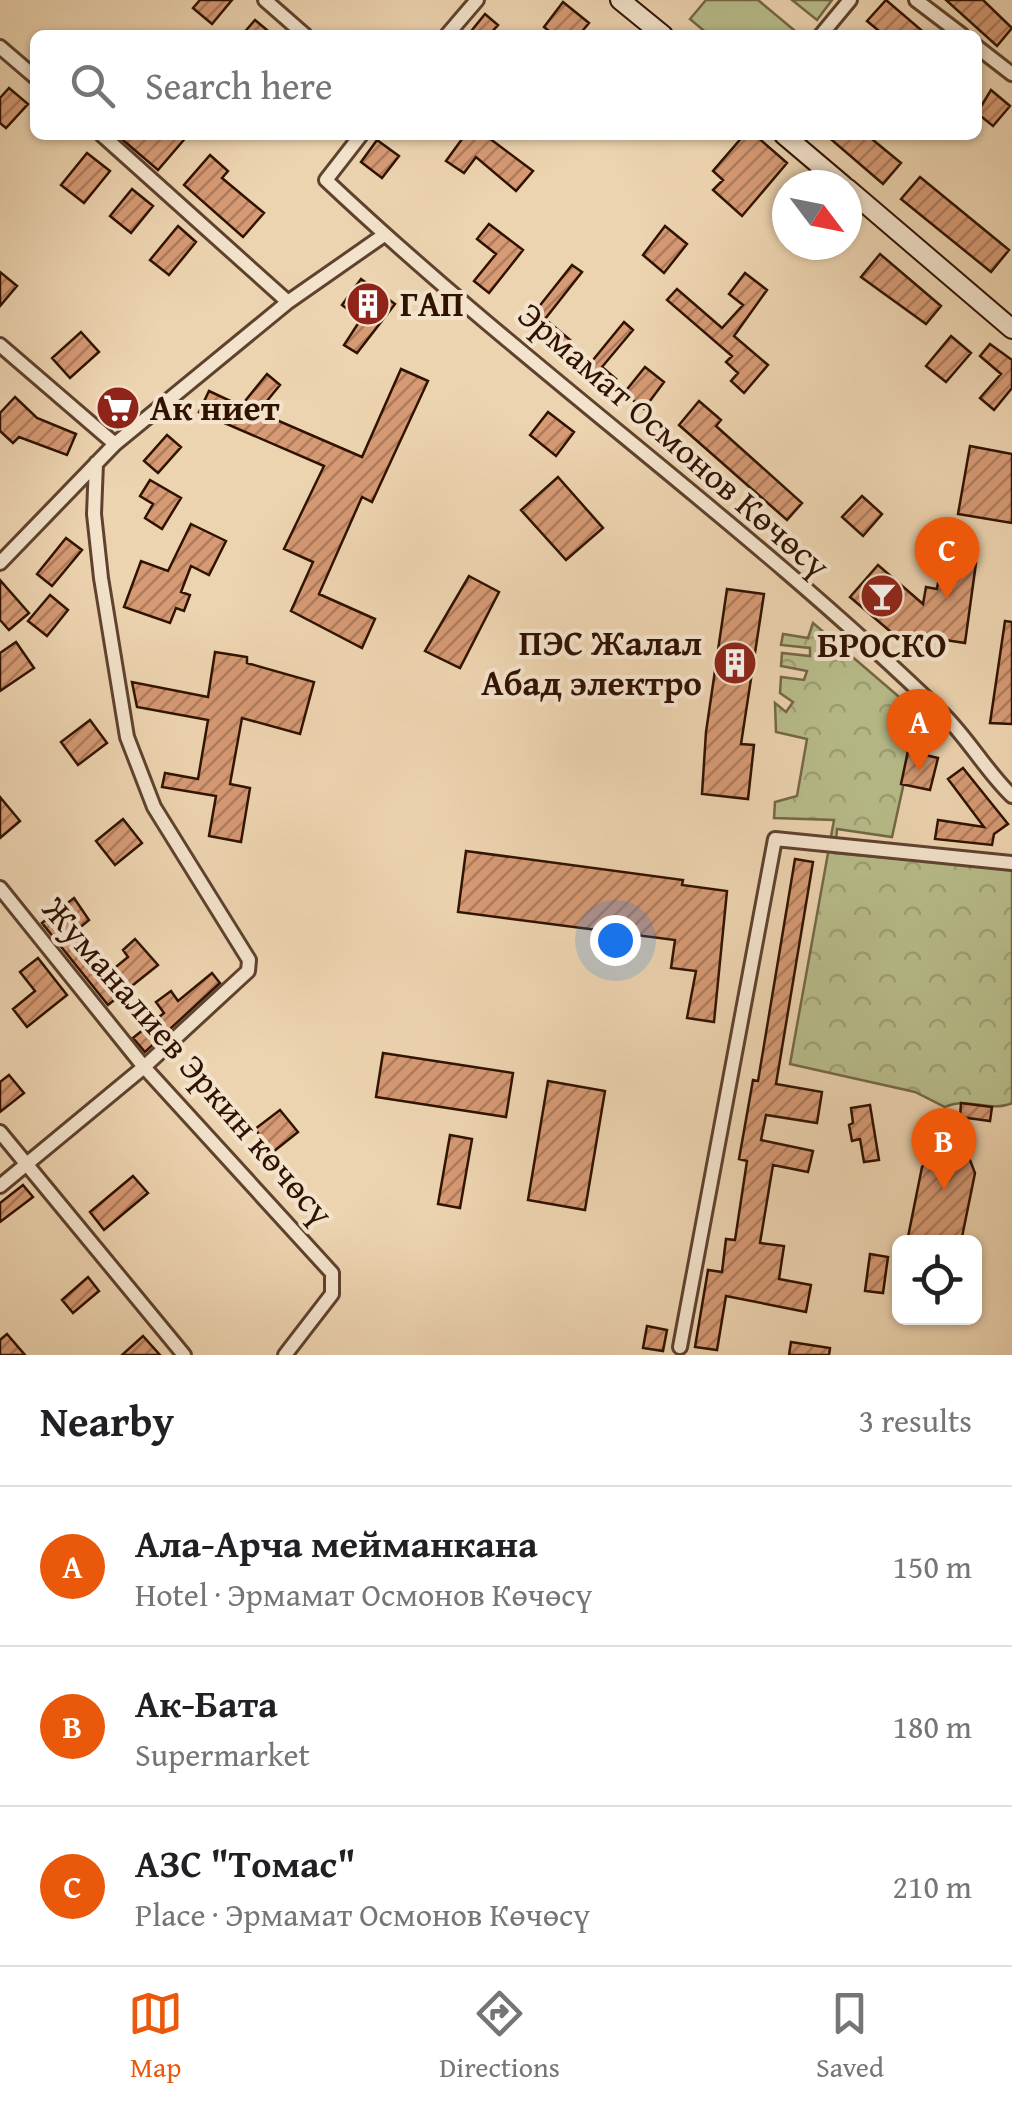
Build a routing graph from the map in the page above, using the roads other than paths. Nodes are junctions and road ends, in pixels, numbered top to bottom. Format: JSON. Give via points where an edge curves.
{"nodes":[{"id":1,"x":265,"y":0,"type":"edge"},
{"id":2,"x":477,"y":0,"type":"edge"},
{"id":3,"x":620,"y":0,"type":"edge"},
{"id":4,"x":850,"y":0,"type":"edge"},
{"id":5,"x":916,"y":0,"type":"edge"},
{"id":6,"x":299,"y":30,"type":"edge"},
{"id":7,"x":452,"y":30,"type":"edge"},
{"id":8,"x":657,"y":30,"type":"edge"},
{"id":9,"x":825,"y":30,"type":"edge"},
{"id":10,"x":955,"y":30,"type":"edge"},
{"id":11,"x":0,"y":47,"type":"edge"},
{"id":12,"x":982,"y":51,"type":"edge"},
{"id":13,"x":30,"y":74,"type":"edge"},
{"id":14,"x":1012,"y":74,"type":"edge"},
{"id":15,"x":108,"y":140,"type":"edge"},
{"id":16,"x":358,"y":140,"type":"edge"},
{"id":17,"x":790,"y":140,"type":"edge"},
{"id":18,"x":825,"y":170,"type":"edge"},
{"id":19,"x":862,"y":201,"type":"edge"},
{"id":20,"x":384,"y":235,"type":"junction"},
{"id":21,"x":288,"y":302,"type":"junction"},
{"id":22,"x":1012,"y":329,"type":"edge"},
{"id":23,"x":0,"y":346,"type":"edge"},
{"id":24,"x":115,"y":444,"type":"junction"},
{"id":25,"x":96,"y":463,"type":"junction"},
{"id":26,"x":0,"y":563,"type":"edge"},
{"id":27,"x":1012,"y":796,"type":"edge"},
{"id":28,"x":1012,"y":862,"type":"edge"},
{"id":29,"x":0,"y":888,"type":"edge"},
{"id":30,"x":144,"y":1067,"type":"junction"},
{"id":31,"x":0,"y":1132,"type":"edge"},
{"id":32,"x":27,"y":1164,"type":"junction"},
{"id":33,"x":0,"y":1186,"type":"edge"},
{"id":34,"x":680,"y":1346,"type":"dead end"},
{"id":35,"x":184,"y":1355,"type":"edge"},
{"id":36,"x":285,"y":1355,"type":"edge"}],
"edges":[{"from":1,"to":6,"type":"street"},
{"from":2,"to":7,"type":"street"},
{"from":3,"to":8,"type":"main road"},
{"from":4,"to":9,"type":"street"},
{"from":5,"to":10,"type":"street"},
{"from":11,"to":13,"type":"street"},
{"from":12,"to":14,"type":"street"},
{"from":15,"to":21,"type":"street"},
{"from":16,"to":20,"type":"street","name":"Эрмамат Осмонов Көчөсү","via":[[326,180]]},
{"from":17,"to":18,"type":"main road"},
{"from":19,"to":22,"type":"main road"},
{"from":20,"to":21,"type":"street"},
{"from":20,"to":27,"type":"street","name":"Эрмамат Осмонов Көчөсү","via":[[624,433],[946,717]]},
{"from":21,"to":24,"type":"street"},
{"from":23,"to":24,"type":"street"},
{"from":24,"to":25,"type":"street"},
{"from":25,"to":26,"type":"street"},
{"from":25,"to":30,"type":"street","via":[[101,578],[127,736],[154,807],[249,960],[245,976]]},
{"from":28,"to":34,"type":"street","via":[[775,840]]},
{"from":29,"to":30,"type":"street","name":"Жуманалиев Эркин көчөсү"},
{"from":30,"to":32,"type":"street"},
{"from":30,"to":36,"type":"street","name":"Жуманалиев Эркин көчөсү","via":[[332,1273],[332,1294]]},
{"from":31,"to":32,"type":"street"},
{"from":32,"to":33,"type":"street"},
{"from":32,"to":35,"type":"street"}]}
